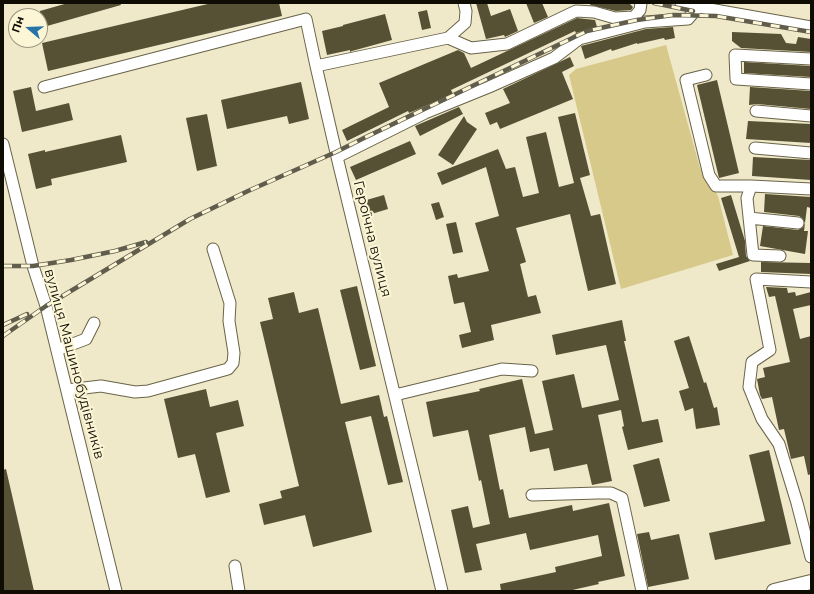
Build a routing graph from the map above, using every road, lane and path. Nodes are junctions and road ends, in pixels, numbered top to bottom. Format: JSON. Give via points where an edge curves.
{"nodes":[{"id":1,"x":464,"y":3,"type":"edge"},
{"id":2,"x":641,"y":3,"type":"edge"},
{"id":3,"x":680,"y":3,"type":"edge"},
{"id":4,"x":698,"y":7,"type":"junction"},
{"id":5,"x":811,"y":27,"type":"edge"},
{"id":6,"x":448,"y":38,"type":"junction"},
{"id":7,"x":811,"y":59,"type":"edge"},
{"id":8,"x":316,"y":66,"type":"junction"},
{"id":9,"x":706,"y":75,"type":"dead end"},
{"id":10,"x":811,"y":84,"type":"edge"},
{"id":11,"x":44,"y":87,"type":"dead end"},
{"id":12,"x":756,"y":111,"type":"dead end"},
{"id":13,"x":811,"y":116,"type":"edge"},
{"id":14,"x":3,"y":144,"type":"edge"},
{"id":15,"x":755,"y":148,"type":"dead end"},
{"id":16,"x":811,"y":153,"type":"edge"},
{"id":17,"x":337,"y":157,"type":"junction"},
{"id":18,"x":751,"y":186,"type":"junction"},
{"id":19,"x":811,"y":189,"type":"edge"},
{"id":20,"x":749,"y":218,"type":"junction"},
{"id":21,"x":798,"y":222,"type":"dead end"},
{"id":22,"x":213,"y":249,"type":"dead end"},
{"id":23,"x":780,"y":256,"type":"dead end"},
{"id":24,"x":811,"y":282,"type":"edge"},
{"id":25,"x":94,"y":322,"type":"dead end"},
{"id":26,"x":57,"y":350,"type":"junction"},
{"id":27,"x":532,"y":371,"type":"dead end"},
{"id":28,"x":67,"y":390,"type":"junction"},
{"id":29,"x":395,"y":395,"type":"junction"},
{"id":30,"x":532,"y":495,"type":"dead end"},
{"id":31,"x":811,"y":557,"type":"edge"},
{"id":32,"x":235,"y":566,"type":"dead end"},
{"id":33,"x":811,"y":582,"type":"edge"},
{"id":34,"x":116,"y":591,"type":"edge"},
{"id":35,"x":239,"y":591,"type":"edge"},
{"id":36,"x":442,"y":591,"type":"edge"},
{"id":37,"x":642,"y":591,"type":"edge"},
{"id":38,"x":774,"y":591,"type":"edge"}],
"edges":[{"from":1,"to":6,"type":"street","via":[[465,23]]},
{"from":2,"to":6,"type":"street","via":[[640,10],[634,17],[615,18],[594,12],[576,12],[507,44],[471,48]]},
{"from":3,"to":4,"type":"street"},
{"from":4,"to":5,"type":"street"},
{"from":4,"to":17,"type":"street","via":[[688,19],[645,22],[579,39],[554,58],[489,88],[425,112]]},
{"from":6,"to":8,"type":"street"},
{"from":7,"to":10,"type":"street","via":[[735,55],[736,79]]},
{"from":8,"to":11,"type":"street","name":"Героїчна вулиця","via":[[306,19]]},
{"from":8,"to":17,"type":"street","name":"Героїчна вулиця"},
{"from":9,"to":18,"type":"street","via":[[686,80],[709,175],[716,186]]},
{"from":12,"to":13,"type":"street"},
{"from":14,"to":26,"type":"street","name":"вулиця Машинобудівників"},
{"from":15,"to":16,"type":"street"},
{"from":17,"to":29,"type":"street","name":"Героїчна вулиця"},
{"from":18,"to":19,"type":"street"},
{"from":18,"to":20,"type":"street","via":[[747,198]]},
{"from":20,"to":21,"type":"street"},
{"from":20,"to":23,"type":"street","via":[[753,255]]},
{"from":22,"to":28,"type":"street","via":[[230,303],[229,322],[234,353],[233,363],[228,369],[148,391],[135,392],[101,386]]},
{"from":24,"to":31,"type":"street","via":[[756,279],[770,350],[752,362],[749,387],[762,419],[779,444]]},
{"from":25,"to":26,"type":"street","via":[[86,339]]},
{"from":26,"to":28,"type":"street","name":"вулиця Машинобудівників"},
{"from":27,"to":29,"type":"street","via":[[502,369]]},
{"from":28,"to":34,"type":"street","name":"вулиця Машинобудівників"},
{"from":29,"to":36,"type":"street","name":"Героїчна вулиця"},
{"from":30,"to":37,"type":"street","via":[[611,493],[622,498]]},
{"from":32,"to":35,"type":"street"},
{"from":33,"to":38,"type":"main road"}]}
